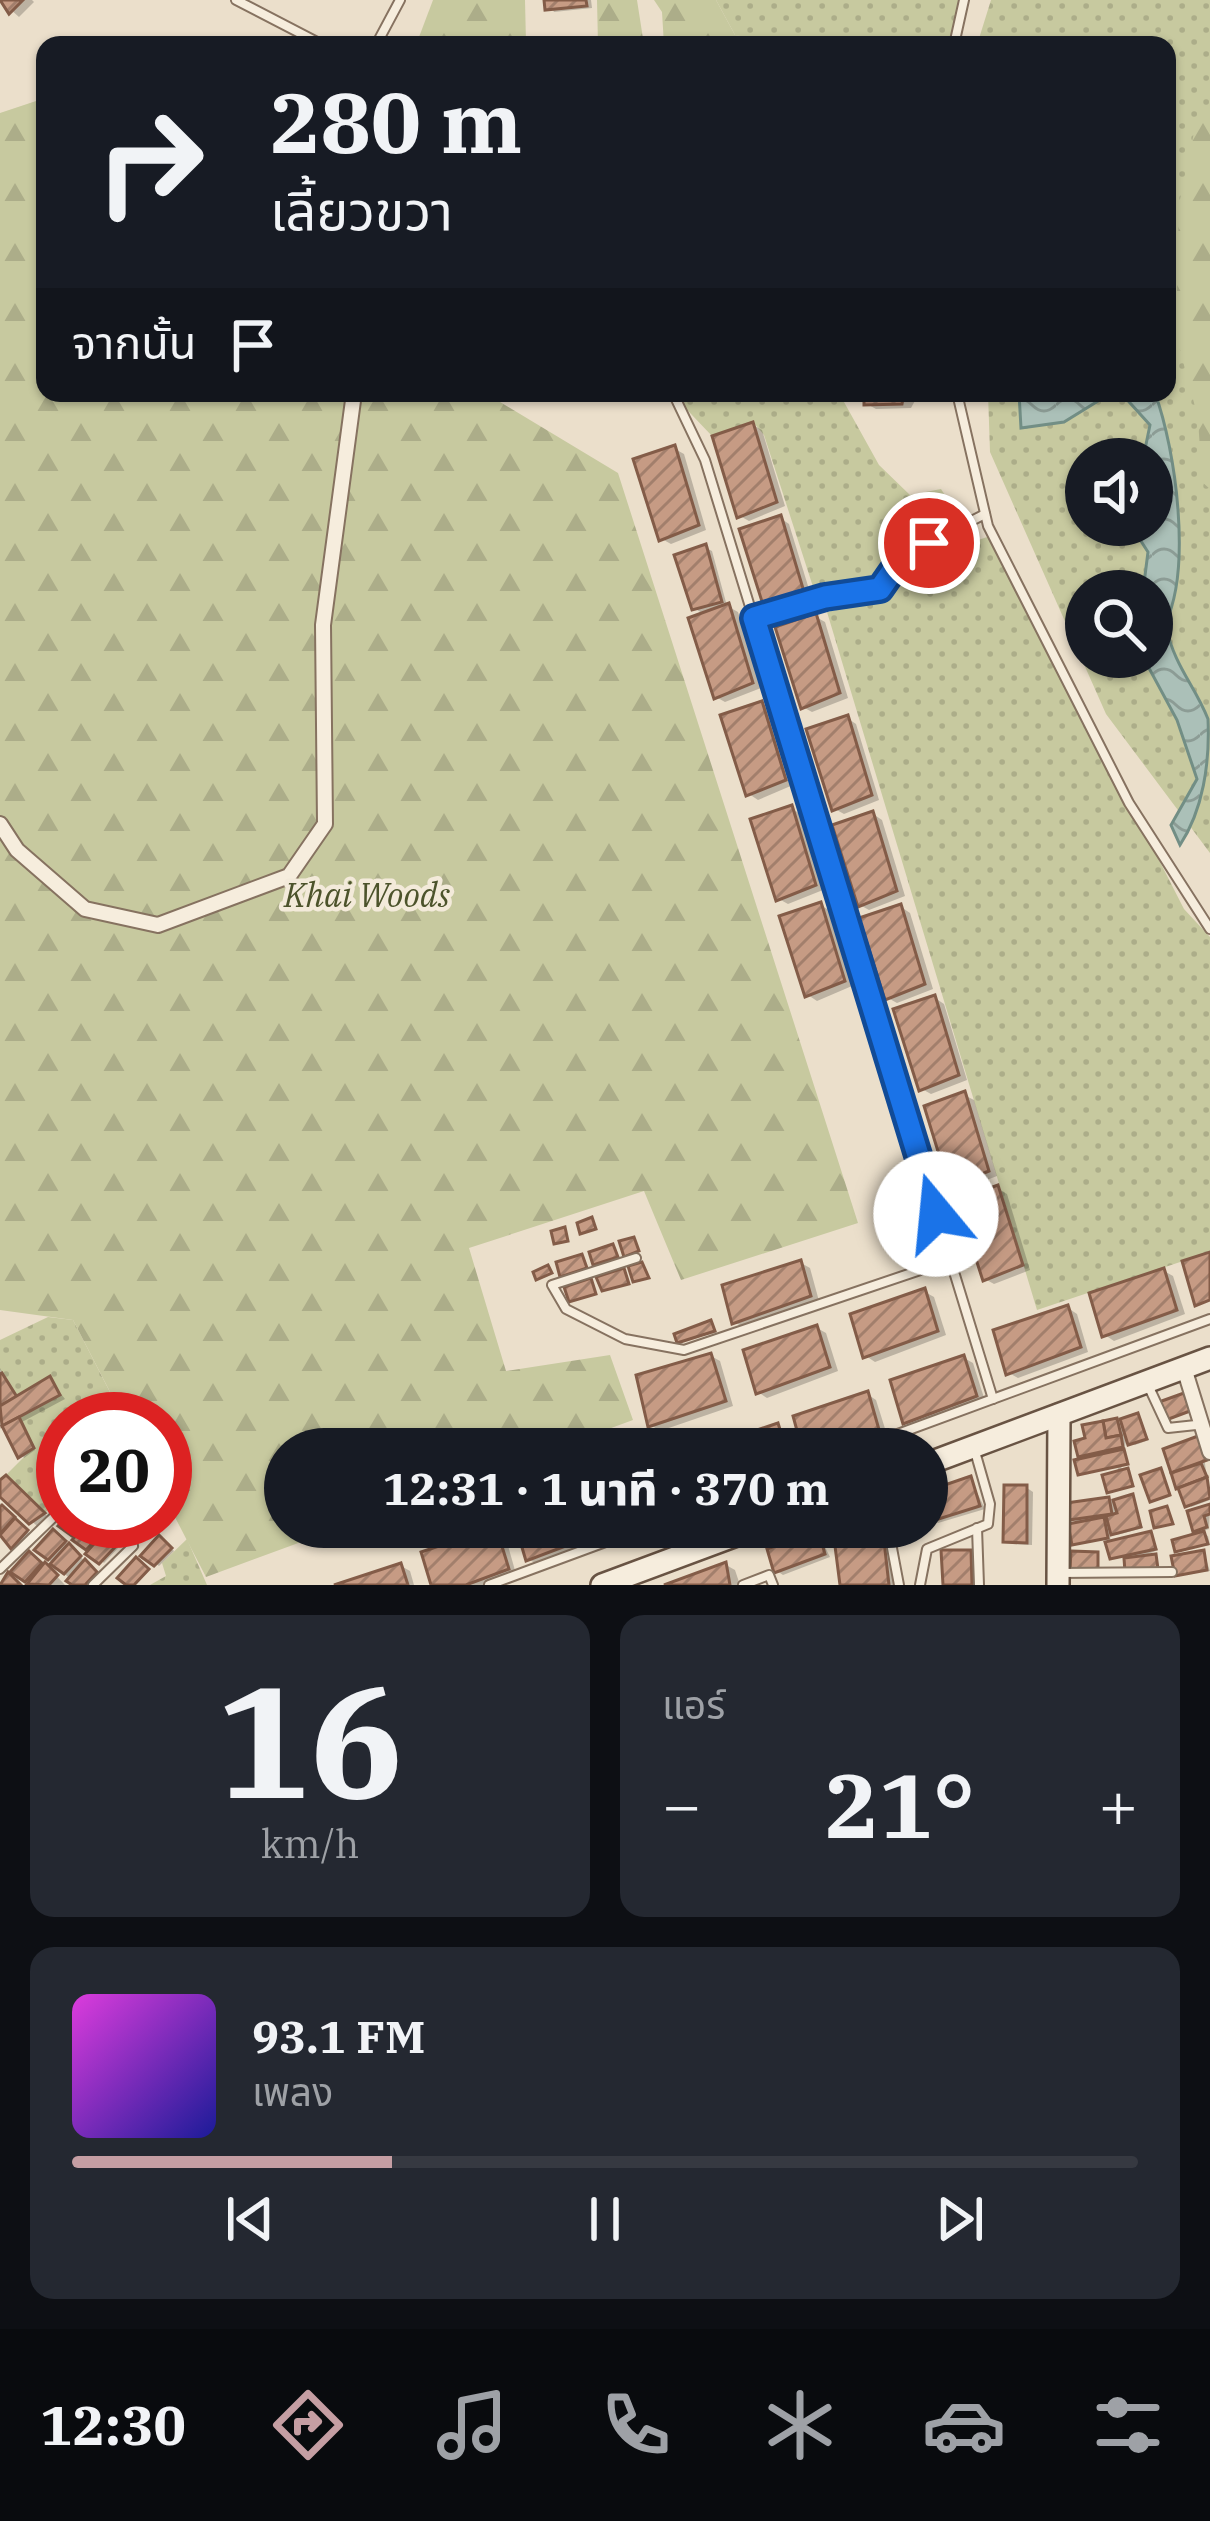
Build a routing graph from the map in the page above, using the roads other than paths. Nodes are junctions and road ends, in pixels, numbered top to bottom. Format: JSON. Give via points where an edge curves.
{"nodes":[{"id":1,"x":236,"y":0,"type":"edge"},
{"id":2,"x":400,"y":0,"type":"edge"},
{"id":3,"x":964,"y":0,"type":"edge"},
{"id":4,"x":306,"y":36,"type":"edge"},
{"id":5,"x":381,"y":36,"type":"edge"},
{"id":6,"x":956,"y":36,"type":"edge"},
{"id":7,"x":353,"y":402,"type":"edge"},
{"id":8,"x":677,"y":402,"type":"edge"},
{"id":9,"x":959,"y":402,"type":"edge"},
{"id":10,"x":985,"y":514,"type":"junction"},
{"id":11,"x":754,"y":618,"type":"junction"},
{"id":12,"x":0,"y":824,"type":"edge"},
{"id":13,"x":1210,"y":928,"type":"edge"},
{"id":14,"x":636,"y":1258,"type":"dead end"},
{"id":15,"x":950,"y":1260,"type":"junction"},
{"id":16,"x":1210,"y":1319,"type":"edge"},
{"id":17,"x":1210,"y":1358,"type":"edge"},
{"id":18,"x":1184,"y":1368,"type":"junction"},
{"id":19,"x":1147,"y":1382,"type":"junction"},
{"id":20,"x":993,"y":1399,"type":"junction"},
{"id":21,"x":1059,"y":1415,"type":"junction"},
{"id":22,"x":1196,"y":1425,"type":"dead end"},
{"id":23,"x":914,"y":1428,"type":"edge"},
{"id":24,"x":973,"y":1447,"type":"junction"},
{"id":25,"x":1210,"y":1452,"type":"edge"},
{"id":26,"x":948,"y":1456,"type":"edge"},
{"id":27,"x":977,"y":1528,"type":"junction"},
{"id":28,"x":36,"y":1534,"type":"edge"},
{"id":29,"x":131,"y":1548,"type":"edge"},
{"id":30,"x":589,"y":1548,"type":"edge"},
{"id":31,"x":702,"y":1548,"type":"edge"},
{"id":32,"x":892,"y":1548,"type":"edge"},
{"id":33,"x":0,"y":1569,"type":"edge"},
{"id":34,"x":1172,"y":1573,"type":"dead end"},
{"id":35,"x":1058,"y":1579,"type":"edge"},
{"id":36,"x":93,"y":1585,"type":"edge"},
{"id":37,"x":489,"y":1585,"type":"edge"},
{"id":38,"x":602,"y":1585,"type":"edge"},
{"id":39,"x":743,"y":1585,"type":"edge"},
{"id":40,"x":773,"y":1585,"type":"edge"},
{"id":41,"x":899,"y":1585,"type":"edge"},
{"id":42,"x":920,"y":1585,"type":"edge"},
{"id":43,"x":979,"y":1585,"type":"edge"}],
"edges":[{"from":1,"to":4,"type":"lane"},
{"from":2,"to":5,"type":"lane"},
{"from":3,"to":6,"type":"lane"},
{"from":7,"to":12,"type":"street","via":[[323,626],[325,824],[289,876],[158,925],[85,909],[17,850]]},
{"from":8,"to":11,"type":"lane","via":[[705,460]]},
{"from":9,"to":10,"type":"lane"},
{"from":10,"to":11,"type":"lane","via":[[903,556],[880,589]]},
{"from":10,"to":13,"type":"lane","via":[[1129,803]]},
{"from":11,"to":15,"type":"lane"},
{"from":14,"to":15,"type":"lane","via":[[552,1285],[566,1309],[625,1339],[684,1350]]},
{"from":15,"to":20,"type":"lane"},
{"from":16,"to":20,"type":"lane"},
{"from":17,"to":18,"type":"street"},
{"from":18,"to":19,"type":"street"},
{"from":18,"to":25,"type":"street"},
{"from":19,"to":21,"type":"street"},
{"from":19,"to":22,"type":"lane","via":[[1168,1428]]},
{"from":20,"to":23,"type":"lane"},
{"from":21,"to":24,"type":"street"},
{"from":21,"to":35,"type":"street"},
{"from":24,"to":26,"type":"street"},
{"from":24,"to":27,"type":"lane","via":[[990,1504],[988,1524]]},
{"from":27,"to":42,"type":"lane","via":[[927,1549]]},
{"from":27,"to":43,"type":"lane"},
{"from":28,"to":33,"type":"lane"},
{"from":29,"to":36,"type":"lane"},
{"from":30,"to":37,"type":"lane"},
{"from":31,"to":38,"type":"street"},
{"from":32,"to":41,"type":"lane"},
{"from":34,"to":35,"type":"lane"},
{"from":39,"to":40,"type":"lane","via":[[769,1575]]}]}
